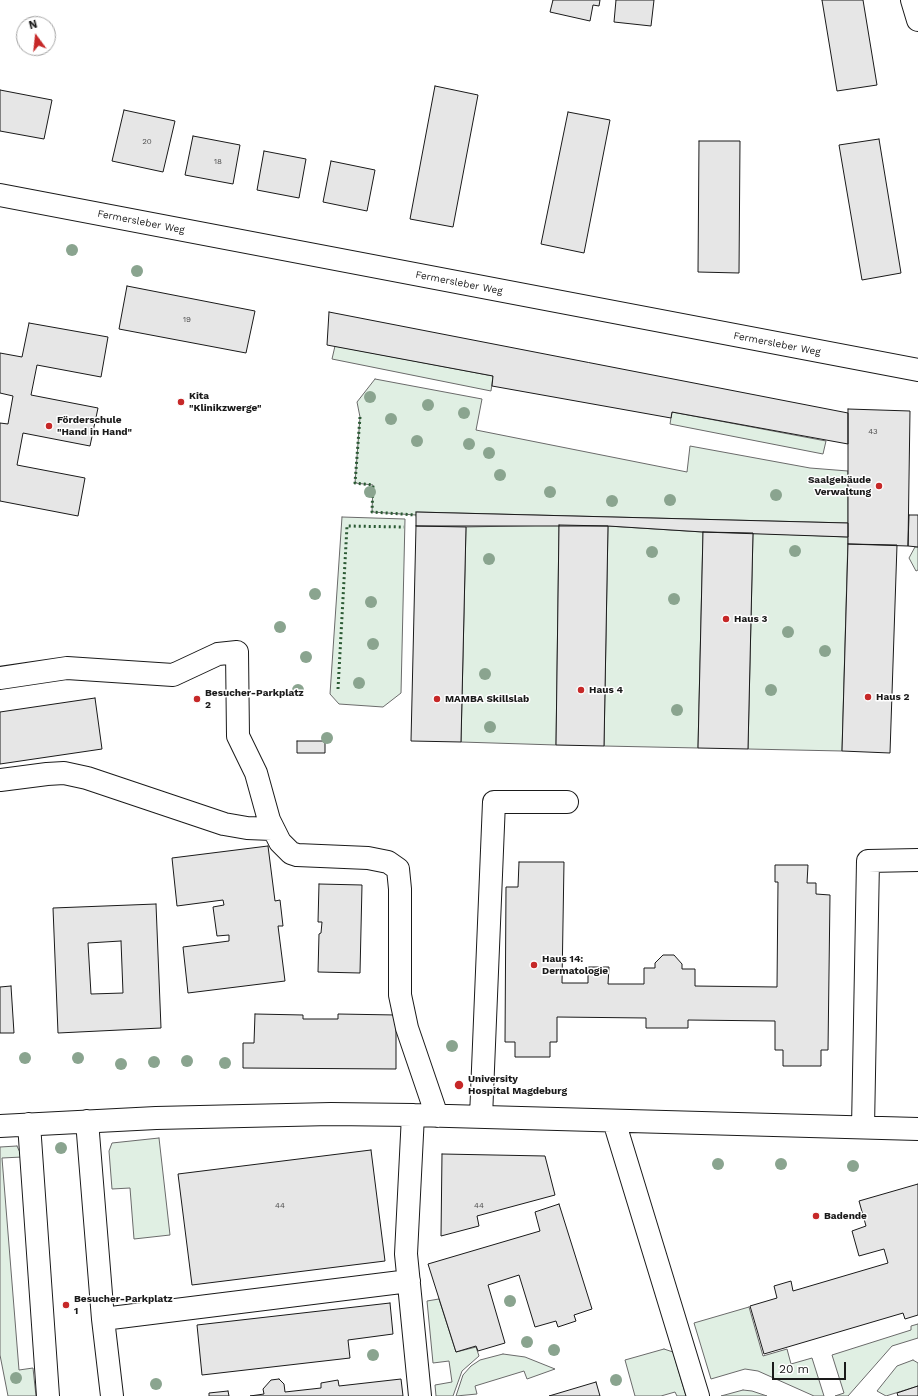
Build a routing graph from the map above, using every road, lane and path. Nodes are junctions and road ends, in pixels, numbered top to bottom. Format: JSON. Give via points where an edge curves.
{"nodes":[{"id":1,"x":912,"y":0,"type":"edge"},
{"id":2,"x":918,"y":20,"type":"edge"},
{"id":3,"x":0,"y":195,"type":"edge"},
{"id":4,"x":918,"y":370,"type":"edge"},
{"id":5,"x":0,"y":678,"type":"edge"},
{"id":6,"x":0,"y":780,"type":"edge"},
{"id":7,"x":568,"y":802,"type":"dead end"},
{"id":8,"x":272,"y":829,"type":"junction"},
{"id":9,"x":918,"y":860,"type":"edge"},
{"id":10,"x":413,"y":1115,"type":"junction"},
{"id":11,"x":437,"y":1116,"type":"junction"},
{"id":12,"x":481,"y":1117,"type":"junction"},
{"id":13,"x":87,"y":1121,"type":"junction"},
{"id":14,"x":614,"y":1121,"type":"junction"},
{"id":15,"x":29,"y":1124,"type":"junction"},
{"id":16,"x":0,"y":1126,"type":"edge"},
{"id":17,"x":863,"y":1127,"type":"junction"},
{"id":18,"x":918,"y":1129,"type":"edge"},
{"id":19,"x":409,"y":1281,"type":"junction"},
{"id":20,"x":103,"y":1319,"type":"junction"},
{"id":21,"x":48,"y":1396,"type":"edge"},
{"id":22,"x":112,"y":1396,"type":"edge"},
{"id":23,"x":420,"y":1396,"type":"edge"},
{"id":24,"x":698,"y":1396,"type":"edge"}],
"edges":[{"from":1,"to":2,"type":"street"},
{"from":3,"to":4,"type":"street","name":"Fermersleber Weg"},
{"from":5,"to":8,"type":"street","via":[[67,668],[173,674],[218,654],[237,652],[238,736],[260,783]]},
{"from":6,"to":8,"type":"street","via":[[64,773],[87,778],[224,824]]},
{"from":7,"to":12,"type":"street","via":[[494,802]]},
{"from":8,"to":11,"type":"street","via":[[280,842],[291,853],[297,855],[368,858],[388,862],[398,869],[400,995],[407,1028]]},
{"from":9,"to":17,"type":"street","via":[[868,861]]},
{"from":10,"to":11,"type":"street"},
{"from":10,"to":13,"type":"street","via":[[250,1115]]},
{"from":10,"to":19,"type":"street","via":[[406,1254]]},
{"from":11,"to":12,"type":"street"},
{"from":12,"to":14,"type":"street"},
{"from":13,"to":15,"type":"street"},
{"from":13,"to":20,"type":"street"},
{"from":14,"to":17,"type":"street"},
{"from":14,"to":24,"type":"street"},
{"from":15,"to":16,"type":"street"},
{"from":15,"to":21,"type":"street"},
{"from":17,"to":18,"type":"street"},
{"from":19,"to":20,"type":"street"},
{"from":19,"to":23,"type":"street"},
{"from":20,"to":22,"type":"street"}]}
